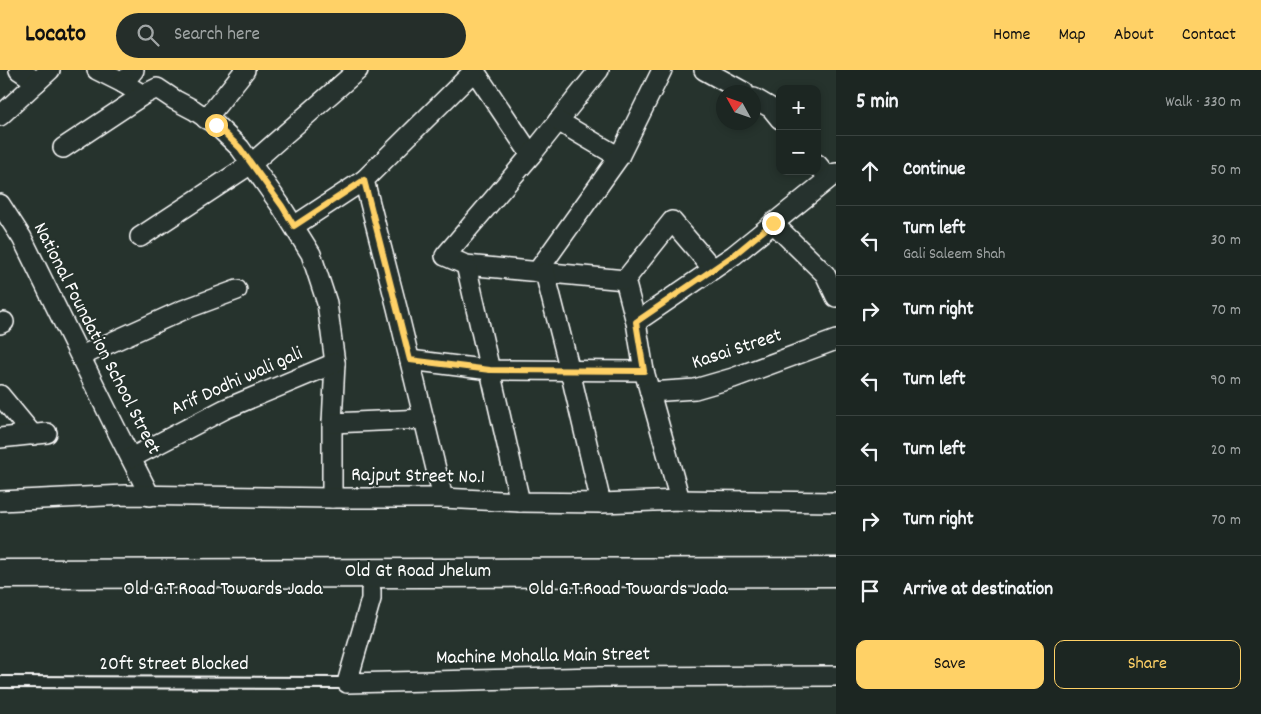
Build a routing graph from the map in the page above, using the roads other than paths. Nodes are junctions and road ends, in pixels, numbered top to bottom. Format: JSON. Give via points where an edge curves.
{"nodes":[{"id":1,"x":19,"y":70,"type":"edge"},
{"id":2,"x":97,"y":70,"type":"edge"},
{"id":3,"x":245,"y":70,"type":"edge"},
{"id":4,"x":358,"y":70,"type":"edge"},
{"id":5,"x":474,"y":70,"type":"edge"},
{"id":6,"x":599,"y":70,"type":"edge"},
{"id":7,"x":662,"y":70,"type":"edge"},
{"id":8,"x":704,"y":70,"type":"edge"},
{"id":9,"x":44,"y":76,"type":"edge"},
{"id":10,"x":129,"y":77,"type":"edge"},
{"id":11,"x":731,"y":85,"type":"edge"},
{"id":12,"x":143,"y":95,"type":"junction"},
{"id":13,"x":761,"y":102,"type":"edge"},
{"id":14,"x":776,"y":114,"type":"edge"},
{"id":15,"x":0,"y":116,"type":"edge"},
{"id":16,"x":206,"y":119,"type":"junction"},
{"id":17,"x":558,"y":121,"type":"junction"},
{"id":18,"x":63,"y":148,"type":"dead end"},
{"id":19,"x":531,"y":155,"type":"junction"},
{"id":20,"x":619,"y":157,"type":"junction"},
{"id":21,"x":251,"y":164,"type":"junction"},
{"id":22,"x":827,"y":171,"type":"edge"},
{"id":23,"x":364,"y":180,"type":"junction"},
{"id":24,"x":0,"y":204,"type":"edge"},
{"id":25,"x":773,"y":223,"type":"junction"},
{"id":26,"x":294,"y":226,"type":"junction"},
{"id":27,"x":140,"y":237,"type":"dead end"},
{"id":28,"x":466,"y":265,"type":"junction"},
{"id":29,"x":713,"y":269,"type":"junction"},
{"id":30,"x":541,"y":272,"type":"junction"},
{"id":31,"x":625,"y":280,"type":"junction"},
{"id":32,"x":236,"y":290,"type":"dead end"},
{"id":33,"x":836,"y":297,"type":"edge"},
{"id":34,"x":636,"y":322,"type":"junction"},
{"id":35,"x":836,"y":340,"type":"edge"},
{"id":36,"x":81,"y":356,"type":"junction"},
{"id":37,"x":410,"y":360,"type":"junction"},
{"id":38,"x":335,"y":362,"type":"junction"},
{"id":39,"x":490,"y":370,"type":"junction"},
{"id":40,"x":570,"y":370,"type":"junction"},
{"id":41,"x":644,"y":371,"type":"junction"},
{"id":42,"x":650,"y":392,"type":"junction"},
{"id":43,"x":0,"y":395,"type":"edge"},
{"id":44,"x":424,"y":419,"type":"junction"},
{"id":45,"x":332,"y":423,"type":"junction"},
{"id":46,"x":0,"y":438,"type":"edge"},
{"id":47,"x":131,"y":458,"type":"junction"},
{"id":48,"x":150,"y":496,"type":"junction"},
{"id":49,"x":332,"y":498,"type":"junction"},
{"id":50,"x":443,"y":498,"type":"junction"},
{"id":51,"x":680,"y":500,"type":"junction"},
{"id":52,"x":0,"y":501,"type":"edge"},
{"id":53,"x":520,"y":502,"type":"junction"},
{"id":54,"x":836,"y":502,"type":"edge"},
{"id":55,"x":601,"y":503,"type":"junction"},
{"id":56,"x":836,"y":572,"type":"edge"},
{"id":57,"x":0,"y":574,"type":"edge"},
{"id":58,"x":0,"y":590,"type":"edge"},
{"id":59,"x":371,"y":590,"type":"junction"},
{"id":60,"x":836,"y":590,"type":"edge"},
{"id":61,"x":836,"y":676,"type":"edge"},
{"id":62,"x":0,"y":682,"type":"edge"},
{"id":63,"x":347,"y":683,"type":"junction"}],
"edges":[{"from":1,"to":9,"type":"street"},
{"from":2,"to":10,"type":"street"},
{"from":3,"to":16,"type":"street"},
{"from":4,"to":21,"type":"street"},
{"from":5,"to":19,"type":"street"},
{"from":5,"to":23,"type":"street"},
{"from":6,"to":17,"type":"street"},
{"from":7,"to":20,"type":"street"},
{"from":8,"to":11,"type":"street"},
{"from":9,"to":15,"type":"street"},
{"from":10,"to":12,"type":"street"},
{"from":12,"to":16,"type":"street","via":[[157,88]]},
{"from":12,"to":18,"type":"street"},
{"from":13,"to":14,"type":"street"},
{"from":16,"to":21,"type":"street","via":[[240,148]]},
{"from":17,"to":19,"type":"street"},
{"from":17,"to":20,"type":"street"},
{"from":19,"to":28,"type":"street","via":[[445,256]]},
{"from":20,"to":30,"type":"street"},
{"from":21,"to":26,"type":"street"},
{"from":21,"to":27,"type":"street"},
{"from":22,"to":25,"type":"street"},
{"from":23,"to":26,"type":"street"},
{"from":23,"to":37,"type":"street"},
{"from":24,"to":36,"type":"street","name":"National Foundation School Street","via":[[22,238]]},
{"from":25,"to":29,"type":"street"},
{"from":25,"to":33,"type":"street","via":[[825,274]]},
{"from":26,"to":38,"type":"street","via":[[311,254],[327,303]]},
{"from":28,"to":30,"type":"street"},
{"from":28,"to":39,"type":"street"},
{"from":29,"to":31,"type":"street","via":[[672,221]]},
{"from":29,"to":34,"type":"street"},
{"from":30,"to":31,"type":"street"},
{"from":30,"to":40,"type":"street"},
{"from":31,"to":34,"type":"street"},
{"from":32,"to":36,"type":"street"},
{"from":34,"to":41,"type":"street"},
{"from":35,"to":42,"type":"street","name":"Kasai Street","via":[[695,389]]},
{"from":36,"to":47,"type":"street","name":"National Foundation School Street"},
{"from":37,"to":39,"type":"street"},
{"from":37,"to":44,"type":"street"},
{"from":38,"to":45,"type":"street"},
{"from":38,"to":47,"type":"street","name":"Arif Dodhi wali gali","via":[[225,409]]},
{"from":39,"to":40,"type":"street"},
{"from":39,"to":53,"type":"street"},
{"from":40,"to":41,"type":"street"},
{"from":40,"to":55,"type":"street"},
{"from":41,"to":42,"type":"street"},
{"from":42,"to":51,"type":"street"},
{"from":43,"to":46,"type":"street","via":[[40,434]]},
{"from":44,"to":45,"type":"street"},
{"from":44,"to":50,"type":"street"},
{"from":45,"to":49,"type":"street"},
{"from":47,"to":48,"type":"street","name":"National Foundation School Street"},
{"from":48,"to":49,"type":"street","name":"Rajput Street No.1"},
{"from":48,"to":52,"type":"street","name":"Rajput Street No.1"},
{"from":49,"to":50,"type":"street","name":"Rajput Street No.1"},
{"from":50,"to":53,"type":"street","name":"Rajput Street No.1"},
{"from":51,"to":54,"type":"street","name":"Rajput Street No.1"},
{"from":51,"to":55,"type":"street","name":"Rajput Street No.1"},
{"from":53,"to":55,"type":"street","name":"Rajput Street No.1"},
{"from":56,"to":57,"type":"main road","name":"Old Gt Road Jhelum"},
{"from":58,"to":59,"type":"main road","name":"Old G.T.Road Towards Jada"},
{"from":59,"to":60,"type":"main road","name":"Old G.T.Road Towards Jada"},
{"from":59,"to":63,"type":"street"},
{"from":61,"to":63,"type":"street","name":"Machine Mohalla Main Street"},
{"from":62,"to":63,"type":"lane","name":"20ft Street Blocked"}]}
